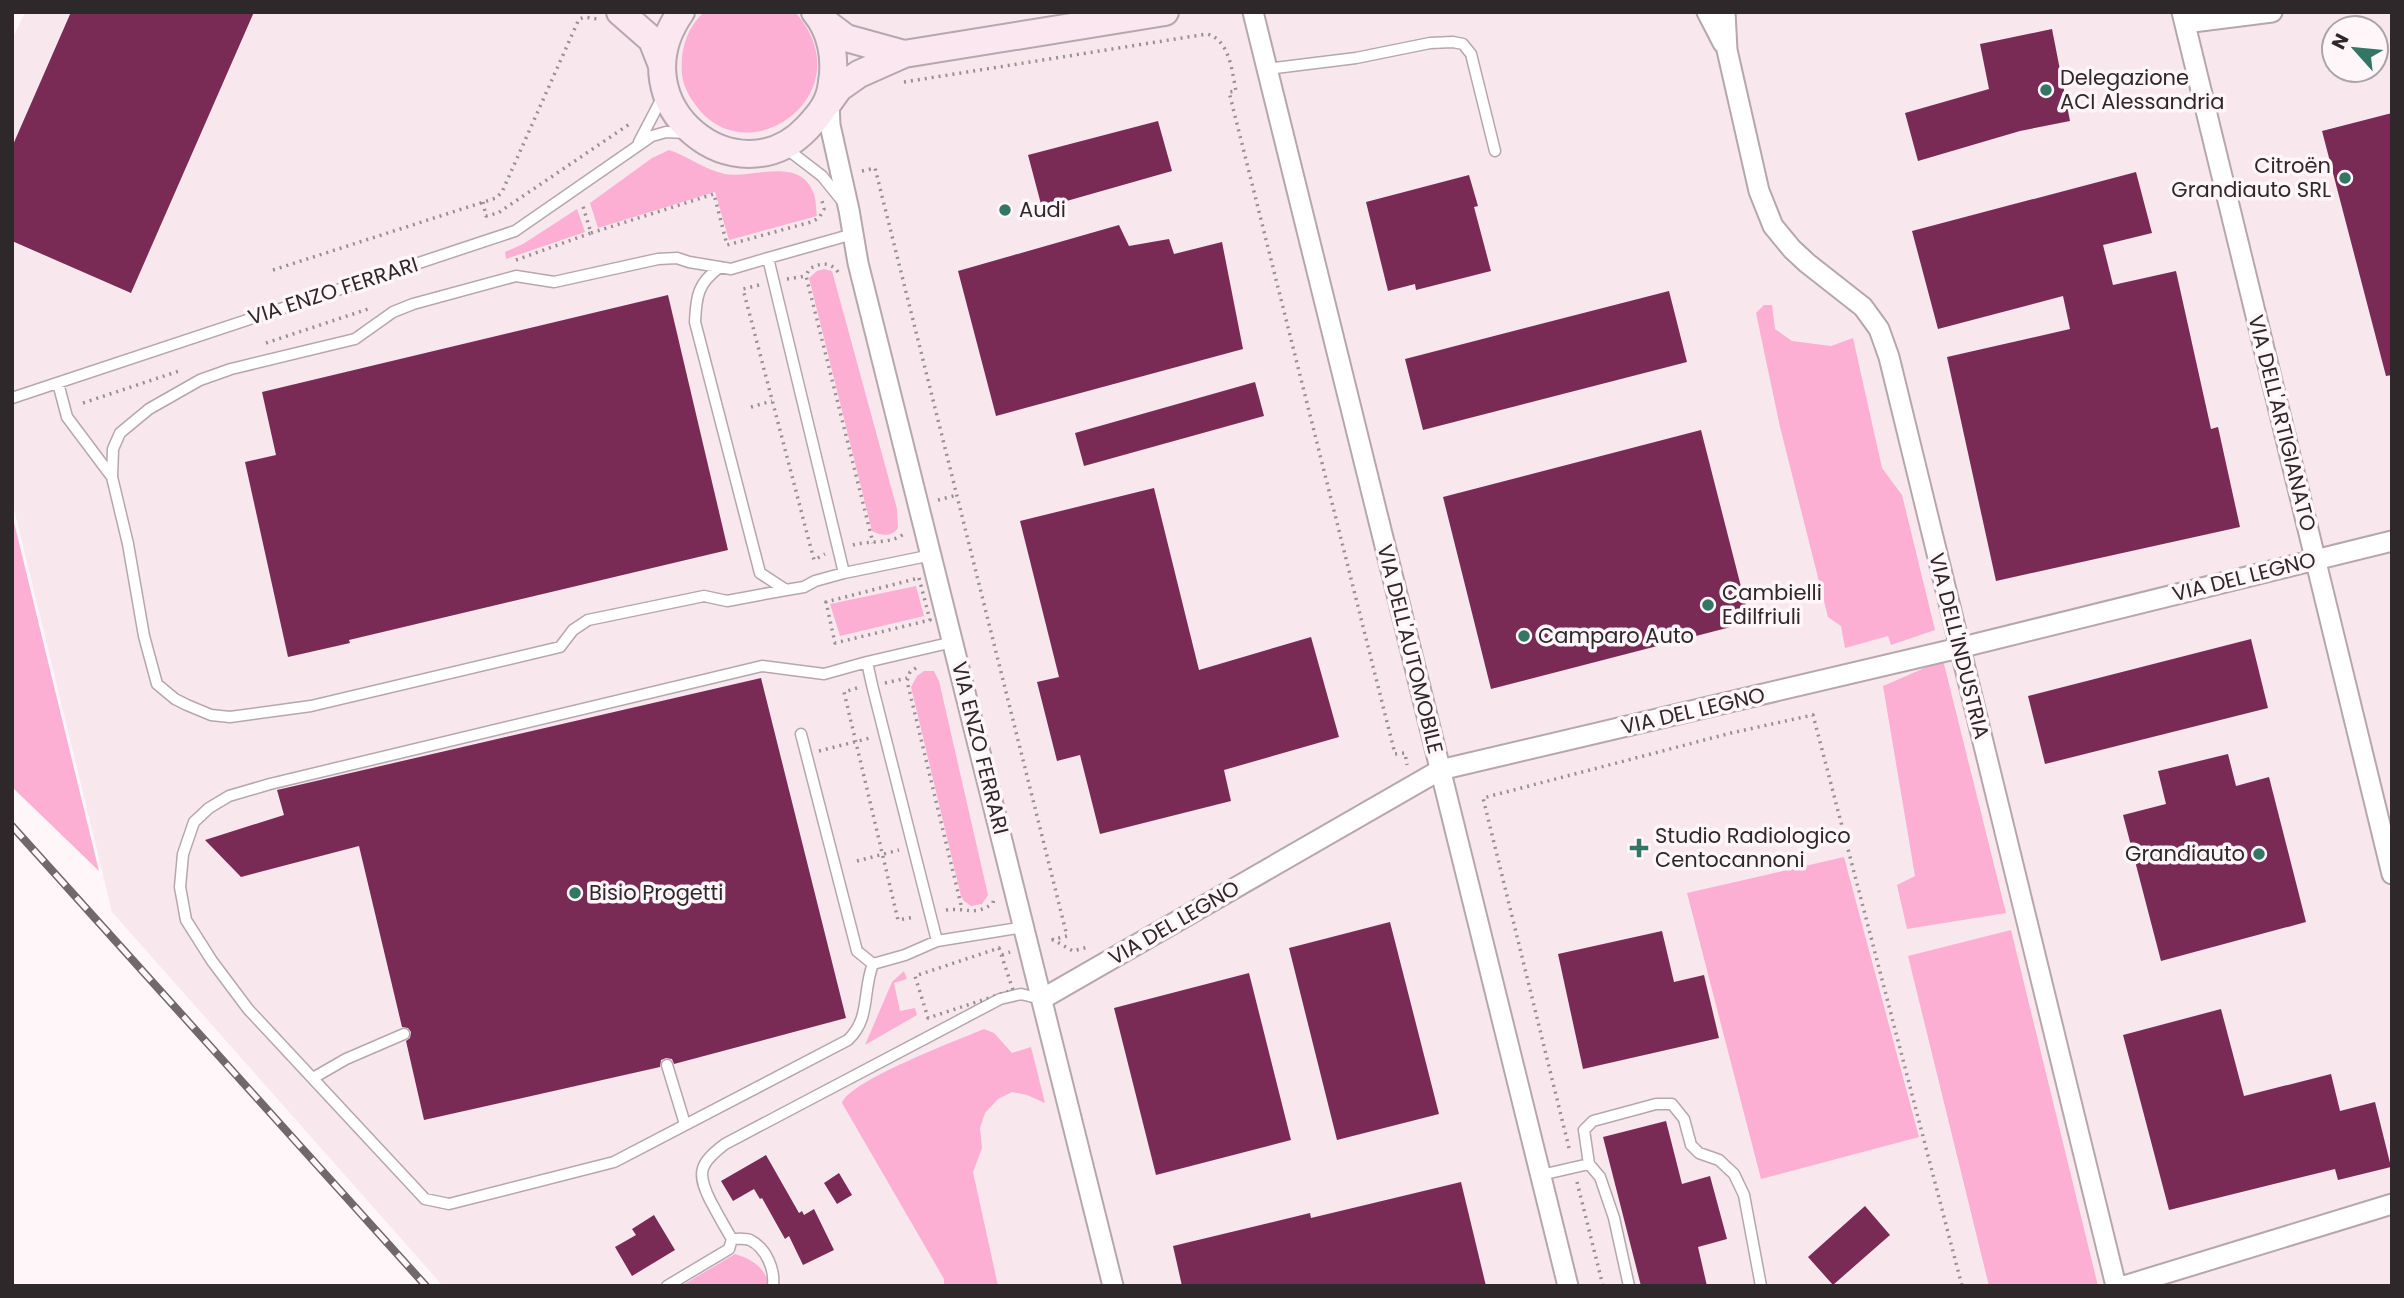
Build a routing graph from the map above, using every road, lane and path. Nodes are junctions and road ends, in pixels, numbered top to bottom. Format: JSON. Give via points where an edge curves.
{"nodes":[{"id":1,"x":627,"y":12,"type":"edge"},
{"id":2,"x":672,"y":12,"type":"edge"},
{"id":3,"x":681,"y":12,"type":"edge"},
{"id":4,"x":1165,"y":12,"type":"edge"},
{"id":5,"x":1253,"y":12,"type":"edge"},
{"id":6,"x":1707,"y":12,"type":"edge"},
{"id":7,"x":1725,"y":12,"type":"edge"},
{"id":8,"x":2272,"y":12,"type":"edge"},
{"id":9,"x":609,"y":16,"type":"edge"},
{"id":10,"x":818,"y":16,"type":"edge"},
{"id":11,"x":2183,"y":17,"type":"edge"},
{"id":12,"x":1727,"y":50,"type":"junction"},
{"id":13,"x":904,"y":54,"type":"junction"},
{"id":14,"x":661,"y":63,"type":"junction"},
{"id":15,"x":1267,"y":69,"type":"junction"},
{"id":16,"x":894,"y":84,"type":"dead end"},
{"id":17,"x":665,"y":92,"type":"junction"},
{"id":18,"x":829,"y":102,"type":"junction"},
{"id":19,"x":640,"y":117,"type":"dead end"},
{"id":20,"x":697,"y":136,"type":"junction"},
{"id":21,"x":783,"y":145,"type":"junction"},
{"id":22,"x":635,"y":147,"type":"junction"},
{"id":23,"x":1495,"y":151,"type":"dead end"},
{"id":24,"x":859,"y":162,"type":"dead end"},
{"id":25,"x":820,"y":195,"type":"dead end"},
{"id":26,"x":483,"y":202,"type":"junction"},
{"id":27,"x":576,"y":202,"type":"dead end"},
{"id":28,"x":849,"y":210,"type":"junction"},
{"id":29,"x":591,"y":233,"type":"junction"},
{"id":30,"x":853,"y":234,"type":"junction"},
{"id":31,"x":768,"y":258,"type":"junction"},
{"id":32,"x":516,"y":260,"type":"dead end"},
{"id":33,"x":720,"y":267,"type":"junction"},
{"id":34,"x":273,"y":270,"type":"dead end"},
{"id":35,"x":838,"y":273,"type":"dead end"},
{"id":36,"x":806,"y":276,"type":"junction"},
{"id":37,"x":794,"y":277,"type":"dead end"},
{"id":38,"x":756,"y":286,"type":"dead end"},
{"id":39,"x":370,"y":308,"type":"dead end"},
{"id":40,"x":266,"y":342,"type":"dead end"},
{"id":41,"x":187,"y":368,"type":"dead end"},
{"id":42,"x":58,"y":383,"type":"junction"},
{"id":43,"x":12,"y":398,"type":"edge"},
{"id":44,"x":772,"y":401,"type":"junction"},
{"id":45,"x":83,"y":403,"type":"dead end"},
{"id":46,"x":751,"y":407,"type":"dead end"},
{"id":47,"x":112,"y":477,"type":"junction"},
{"id":48,"x":906,"y":523,"type":"dead end"},
{"id":49,"x":865,"y":541,"type":"dead end"},
{"id":50,"x":2392,"y":541,"type":"edge"},
{"id":51,"x":873,"y":543,"type":"junction"},
{"id":52,"x":825,"y":554,"type":"dead end"},
{"id":53,"x":932,"y":555,"type":"junction"},
{"id":54,"x":2315,"y":559,"type":"junction"},
{"id":55,"x":844,"y":573,"type":"junction"},
{"id":56,"x":786,"y":590,"type":"junction"},
{"id":57,"x":826,"y":601,"type":"joint"},
{"id":58,"x":954,"y":642,"type":"junction"},
{"id":59,"x":1959,"y":648,"type":"junction"},
{"id":60,"x":867,"y":662,"type":"junction"},
{"id":61,"x":918,"y":667,"type":"dead end"},
{"id":62,"x":907,"y":678,"type":"junction"},
{"id":63,"x":888,"y":682,"type":"dead end"},
{"id":64,"x":855,"y":689,"type":"dead end"},
{"id":65,"x":801,"y":734,"type":"dead end"},
{"id":66,"x":872,"y":738,"type":"dead end"},
{"id":67,"x":856,"y":741,"type":"junction"},
{"id":68,"x":806,"y":754,"type":"junction"},
{"id":69,"x":1440,"y":770,"type":"junction"},
{"id":70,"x":1406,"y":773,"type":"dead end"},
{"id":71,"x":899,"y":850,"type":"dead end"},
{"id":72,"x":883,"y":854,"type":"junction"},
{"id":73,"x":858,"y":861,"type":"dead end"},
{"id":74,"x":2392,"y":874,"type":"edge"},
{"id":75,"x":995,"y":895,"type":"dead end"},
{"id":76,"x":962,"y":909,"type":"junction"},
{"id":77,"x":941,"y":911,"type":"dead end"},
{"id":78,"x":919,"y":916,"type":"dead end"},
{"id":79,"x":1024,"y":927,"type":"junction"},
{"id":80,"x":937,"y":941,"type":"junction"},
{"id":81,"x":1099,"y":941,"type":"dead end"},
{"id":82,"x":873,"y":964,"type":"junction"},
{"id":83,"x":915,"y":976,"type":"joint"},
{"id":84,"x":1042,"y":999,"type":"junction"},
{"id":85,"x":404,"y":1034,"type":"dead end"},
{"id":86,"x":667,"y":1065,"type":"dead end"},
{"id":87,"x":313,"y":1078,"type":"junction"},
{"id":88,"x":685,"y":1124,"type":"junction"},
{"id":89,"x":1589,"y":1164,"type":"junction"},
{"id":90,"x":1573,"y":1167,"type":"junction"},
{"id":91,"x":1541,"y":1175,"type":"junction"},
{"id":92,"x":2392,"y":1203,"type":"edge"},
{"id":93,"x":732,"y":1239,"type":"junction"},
{"id":94,"x":667,"y":1286,"type":"edge"},
{"id":95,"x":773,"y":1286,"type":"edge"},
{"id":96,"x":1113,"y":1286,"type":"edge"},
{"id":97,"x":1568,"y":1286,"type":"edge"},
{"id":98,"x":1603,"y":1286,"type":"edge"},
{"id":99,"x":1629,"y":1286,"type":"edge"},
{"id":100,"x":1761,"y":1286,"type":"edge"},
{"id":101,"x":1962,"y":1286,"type":"edge"},
{"id":102,"x":2116,"y":1286,"type":"edge"},
{"id":103,"x":2124,"y":1286,"type":"edge"}],
"edges":[{"from":1,"to":2,"type":"street"},
{"from":3,"to":14,"type":"street","via":[[664,43]]},
{"from":4,"to":13,"type":"street"},
{"from":5,"to":15,"type":"street","name":"VIA DELL'AUTOMOBILE"},
{"from":6,"to":12,"type":"street","name":"VIA DELL'INDUSTRIA"},
{"from":7,"to":12,"type":"street","name":"VIA DELL'INDUSTRIA"},
{"from":8,"to":11,"type":"street"},
{"from":9,"to":14,"type":"street","via":[[652,40]]},
{"from":9,"to":26,"type":"path","via":[[579,19],[502,192]]},
{"from":10,"to":13,"type":"street","via":[[846,38]]},
{"from":10,"to":18,"type":"street","via":[[834,64]]},
{"from":11,"to":54,"type":"street","name":"VIA DELL'ARTIGIANATO"},
{"from":12,"to":59,"type":"street","name":"VIA DELL'INDUSTRIA","via":[[1759,191],[1773,226],[1807,263],[1863,306],[1886,348]]},
{"from":13,"to":18,"type":"street","via":[[859,74]]},
{"from":14,"to":17,"type":"street"},
{"from":15,"to":23,"type":"lane","via":[[1430,43],[1462,44],[1471,54]]},
{"from":15,"to":69,"type":"street","name":"VIA DELL'AUTOMOBILE"},
{"from":16,"to":70,"type":"path","via":[[1207,34],[1225,48],[1236,91],[1229,92],[1232,106],[1395,754],[1405,752]]},
{"from":17,"to":20,"type":"street","via":[[677,117]]},
{"from":17,"to":22,"type":"lane","name":"VIA ENZO FERRARI"},
{"from":18,"to":21,"type":"street","via":[[801,134]]},
{"from":18,"to":28,"type":"street","name":"VIA ENZO FERRARI"},
{"from":19,"to":26,"type":"path","via":[[498,213],[486,216]]},
{"from":20,"to":21,"type":"street","via":[[738,152],[761,152]]},
{"from":20,"to":22,"type":"lane","name":"VIA ENZO FERRARI","via":[[666,132]]},
{"from":21,"to":28,"type":"lane","name":"VIA ENZO FERRARI","via":[[822,176]]},
{"from":22,"to":42,"type":"lane","name":"VIA ENZO FERRARI","via":[[515,231]]},
{"from":24,"to":81,"type":"path","via":[[862,171],[875,168],[1067,936],[1052,939],[1073,951]]},
{"from":25,"to":29,"type":"path","via":[[824,209],[819,218],[727,245],[714,194]]},
{"from":26,"to":34,"type":"path"},
{"from":27,"to":29,"type":"path","via":[[580,198]]},
{"from":28,"to":30,"type":"street","name":"VIA ENZO FERRARI"},
{"from":29,"to":32,"type":"path"},
{"from":30,"to":31,"type":"lane"},
{"from":30,"to":53,"type":"street","name":"VIA ENZO FERRARI"},
{"from":31,"to":33,"type":"lane","via":[[731,269]]},
{"from":31,"to":55,"type":"lane"},
{"from":33,"to":47,"type":"lane","via":[[659,258],[554,282],[516,276],[413,304],[393,312],[355,340],[231,369],[175,393],[120,433],[113,449]]},
{"from":33,"to":56,"type":"lane","via":[[706,277],[696,296],[695,322],[760,573]]},
{"from":35,"to":36,"type":"path","via":[[824,264],[809,269]]},
{"from":36,"to":37,"type":"path"},
{"from":36,"to":51,"type":"path"},
{"from":38,"to":44,"type":"path","via":[[743,289]]},
{"from":39,"to":40,"type":"path"},
{"from":41,"to":45,"type":"path"},
{"from":42,"to":43,"type":"lane","name":"VIA ENZO FERRARI"},
{"from":42,"to":47,"type":"lane","via":[[67,417]]},
{"from":44,"to":46,"type":"path"},
{"from":44,"to":52,"type":"path","via":[[814,560]]},
{"from":47,"to":56,"type":"lane","via":[[157,684],[175,699],[211,715],[230,717],[312,706],[560,647],[588,620],[704,596],[727,600]]},
{"from":48,"to":51,"type":"path","via":[[902,536]]},
{"from":49,"to":51,"type":"path"},
{"from":50,"to":54,"type":"street","name":"VIA DEL LEGNO"},
{"from":53,"to":55,"type":"lane"},
{"from":53,"to":58,"type":"street","name":"VIA ENZO FERRARI"},
{"from":54,"to":59,"type":"street","name":"VIA DEL LEGNO"},
{"from":54,"to":74,"type":"street","name":"VIA DELL'ARTIGIANATO"},
{"from":55,"to":56,"type":"lane"},
{"from":57,"to":57,"type":"path","via":[[835,643],[930,620],[919,578]]},
{"from":58,"to":60,"type":"lane"},
{"from":58,"to":79,"type":"street","name":"VIA ENZO FERRARI"},
{"from":59,"to":69,"type":"street","name":"VIA DEL LEGNO"},
{"from":59,"to":102,"type":"street","name":"VIA DELL'INDUSTRIA"},
{"from":60,"to":80,"type":"lane"},
{"from":60,"to":87,"type":"lane","via":[[824,674],[762,666],[270,784],[209,807],[194,822],[183,854],[180,887],[187,920],[231,988]]},
{"from":61,"to":62,"type":"path"},
{"from":62,"to":63,"type":"path"},
{"from":62,"to":76,"type":"path"},
{"from":64,"to":67,"type":"path","via":[[844,692]]},
{"from":65,"to":68,"type":"lane"},
{"from":66,"to":67,"type":"path"},
{"from":67,"to":68,"type":"path"},
{"from":67,"to":72,"type":"path"},
{"from":68,"to":82,"type":"lane","via":[[857,951]]},
{"from":69,"to":84,"type":"street","name":"VIA DEL LEGNO"},
{"from":69,"to":91,"type":"street","name":"VIA DELL'AUTOMOBILE"},
{"from":71,"to":72,"type":"path"},
{"from":72,"to":73,"type":"path"},
{"from":72,"to":78,"type":"path","via":[[898,920]]},
{"from":75,"to":76,"type":"path","via":[[986,908]]},
{"from":76,"to":77,"type":"path"},
{"from":79,"to":80,"type":"lane"},
{"from":79,"to":84,"type":"street","name":"VIA ENZO FERRARI"},
{"from":80,"to":82,"type":"lane"},
{"from":82,"to":88,"type":"lane","via":[[863,1019],[848,1040]]},
{"from":83,"to":83,"type":"path","via":[[999,948],[1013,990],[928,1018]]},
{"from":84,"to":93,"type":"lane","via":[[1021,994],[1000,999],[713,1153],[703,1165],[701,1182]]},
{"from":84,"to":96,"type":"street","name":"VIA ENZO FERRARI"},
{"from":85,"to":87,"type":"lane"},
{"from":86,"to":88,"type":"lane"},
{"from":87,"to":88,"type":"lane","via":[[425,1199],[449,1204],[614,1162]]},
{"from":89,"to":90,"type":"lane"},
{"from":89,"to":99,"type":"lane","via":[[1600,1177],[1614,1217]]},
{"from":89,"to":100,"type":"lane","via":[[1584,1130],[1593,1121],[1672,1104],[1684,1119],[1691,1144],[1734,1174],[1744,1195]]},
{"from":90,"to":91,"type":"lane"},
{"from":90,"to":98,"type":"path"},
{"from":90,"to":101,"type":"path","via":[[1483,798],[1812,715]]},
{"from":91,"to":97,"type":"street","name":"VIA DELL'AUTOMOBILE"},
{"from":92,"to":103,"type":"street"},
{"from":93,"to":94,"type":"lane","via":[[722,1255]]},
{"from":93,"to":95,"type":"lane","via":[[748,1239],[760,1248],[771,1264]]}]}
